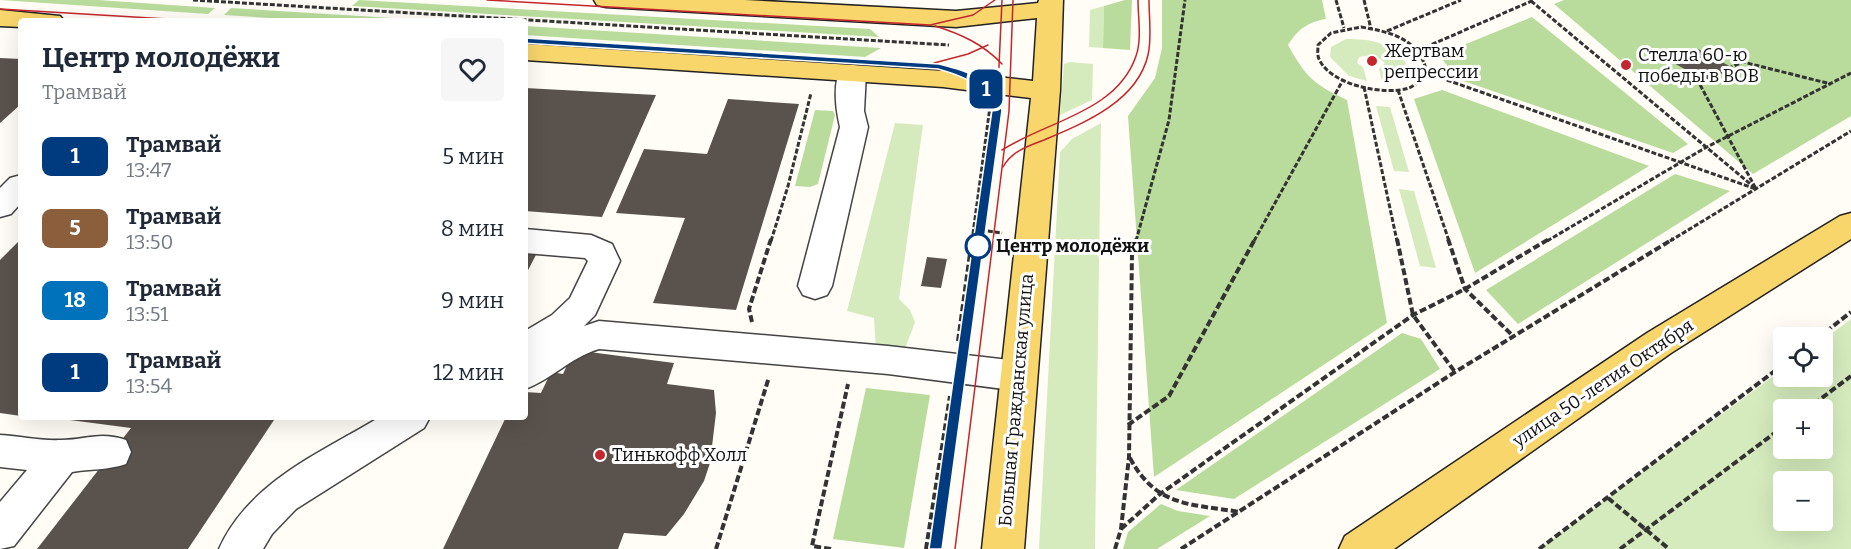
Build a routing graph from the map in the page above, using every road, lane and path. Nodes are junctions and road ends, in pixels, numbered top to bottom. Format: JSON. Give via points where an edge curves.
{"nodes":[{"id":1,"x":192,"y":0,"type":"edge"},
{"id":2,"x":606,"y":0,"type":"edge"},
{"id":3,"x":1185,"y":0,"type":"edge"},
{"id":4,"x":1336,"y":0,"type":"edge"},
{"id":5,"x":1364,"y":0,"type":"edge"},
{"id":6,"x":1461,"y":0,"type":"edge"},
{"id":7,"x":1532,"y":1,"type":"edge"},
{"id":8,"x":1052,"y":5,"type":"edge"},
{"id":9,"x":0,"y":18,"type":"edge"},
{"id":10,"x":495,"y":18,"type":"edge"},
{"id":11,"x":18,"y":19,"type":"edge"},
{"id":12,"x":528,"y":20,"type":"edge"},
{"id":13,"x":1344,"y":28,"type":"junction"},
{"id":14,"x":1371,"y":29,"type":"junction"},
{"id":15,"x":1386,"y":32,"type":"junction"},
{"id":16,"x":949,"y":45,"type":"dead end"},
{"id":17,"x":1419,"y":50,"type":"junction"},
{"id":18,"x":528,"y":52,"type":"edge"},
{"id":19,"x":852,"y":73,"type":"junction"},
{"id":20,"x":1851,"y":73,"type":"edge"},
{"id":21,"x":1427,"y":74,"type":"junction"},
{"id":22,"x":1342,"y":80,"type":"junction"},
{"id":23,"x":1831,"y":84,"type":"junction"},
{"id":24,"x":1364,"y":87,"type":"junction"},
{"id":25,"x":1046,"y":90,"type":"junction"},
{"id":26,"x":1398,"y":90,"type":"junction"},
{"id":27,"x":800,"y":92,"type":"dead end"},
{"id":28,"x":981,"y":101,"type":"dead end"},
{"id":29,"x":1851,"y":131,"type":"edge"},
{"id":30,"x":1728,"y":137,"type":"junction"},
{"id":31,"x":1705,"y":148,"type":"junction"},
{"id":32,"x":1681,"y":163,"type":"junction"},
{"id":33,"x":1756,"y":189,"type":"junction"},
{"id":34,"x":1851,"y":224,"type":"edge"},
{"id":35,"x":974,"y":229,"type":"junction"},
{"id":36,"x":1001,"y":239,"type":"dead end"},
{"id":37,"x":528,"y":241,"type":"edge"},
{"id":38,"x":815,"y":286,"type":"dead end"},
{"id":39,"x":1465,"y":289,"type":"junction"},
{"id":40,"x":1851,"y":312,"type":"edge"},
{"id":41,"x":1413,"y":315,"type":"junction"},
{"id":42,"x":1832,"y":327,"type":"edge"},
{"id":43,"x":1514,"y":337,"type":"junction"},
{"id":44,"x":528,"y":346,"type":"edge"},
{"id":45,"x":759,"y":349,"type":"junction"},
{"id":46,"x":954,"y":368,"type":"junction"},
{"id":47,"x":528,"y":372,"type":"edge"},
{"id":48,"x":1455,"y":372,"type":"junction"},
{"id":49,"x":1773,"y":372,"type":"edge"},
{"id":50,"x":849,"y":376,"type":"dead end"},
{"id":51,"x":1019,"y":376,"type":"junction"},
{"id":52,"x":1851,"y":376,"type":"edge"},
{"id":53,"x":1821,"y":399,"type":"edge"},
{"id":54,"x":406,"y":420,"type":"edge"},
{"id":55,"x":1128,"y":425,"type":"junction"},
{"id":56,"x":1773,"y":434,"type":"edge"},
{"id":57,"x":0,"y":451,"type":"edge"},
{"id":58,"x":112,"y":452,"type":"dead end"},
{"id":59,"x":1130,"y":457,"type":"junction"},
{"id":60,"x":61,"y":458,"type":"junction"},
{"id":61,"x":1160,"y":494,"type":"junction"},
{"id":62,"x":1608,"y":498,"type":"junction"},
{"id":63,"x":1240,"y":512,"type":"junction"},
{"id":64,"x":1647,"y":528,"type":"junction"},
{"id":65,"x":1121,"y":529,"type":"junction"},
{"id":66,"x":0,"y":533,"type":"edge"},
{"id":67,"x":240,"y":549,"type":"edge"},
{"id":68,"x":716,"y":549,"type":"edge"},
{"id":69,"x":831,"y":549,"type":"edge"},
{"id":70,"x":926,"y":549,"type":"edge"},
{"id":71,"x":1003,"y":549,"type":"edge"},
{"id":72,"x":1115,"y":549,"type":"edge"},
{"id":73,"x":1181,"y":549,"type":"edge"},
{"id":74,"x":1360,"y":549,"type":"edge"},
{"id":75,"x":1539,"y":549,"type":"edge"},
{"id":76,"x":1620,"y":549,"type":"edge"},
{"id":77,"x":1670,"y":549,"type":"edge"}],
"edges":[{"from":1,"to":10,"type":"path"},
{"from":2,"to":8,"type":"main road","via":[[963,19]]},
{"from":3,"to":55,"type":"path","via":[[1169,120],[1132,254]]},
{"from":4,"to":13,"type":"path"},
{"from":5,"to":14,"type":"path"},
{"from":6,"to":15,"type":"path"},
{"from":7,"to":17,"type":"path"},
{"from":7,"to":31,"type":"path"},
{"from":8,"to":25,"type":"main road","name":"Большая Гражданская улица"},
{"from":9,"to":11,"type":"main road"},
{"from":12,"to":16,"type":"path"},
{"from":13,"to":14,"type":"path"},
{"from":13,"to":22,"type":"path","via":[[1324,36],[1318,45],[1319,59]]},
{"from":14,"to":15,"type":"path"},
{"from":15,"to":17,"type":"path"},
{"from":17,"to":21,"type":"path","via":[[1426,61]]},
{"from":18,"to":19,"type":"main road"},
{"from":19,"to":25,"type":"main road"},
{"from":19,"to":38,"type":"lane","via":[[850,111],[854,127]]},
{"from":20,"to":23,"type":"path"},
{"from":21,"to":26,"type":"path","via":[[1420,82]]},
{"from":21,"to":32,"type":"path"},
{"from":22,"to":24,"type":"path"},
{"from":22,"to":55,"type":"path","via":[[1169,396]]},
{"from":23,"to":30,"type":"path"},
{"from":23,"to":30,"type":"path","via":[[1743,62],[1698,81]]},
{"from":24,"to":26,"type":"path"},
{"from":24,"to":41,"type":"path"},
{"from":25,"to":51,"type":"main road","name":"Большая Гражданская улица"},
{"from":26,"to":39,"type":"path"},
{"from":27,"to":45,"type":"path","via":[[812,93],[749,309]]},
{"from":28,"to":35,"type":"path","via":[[990,107]]},
{"from":29,"to":33,"type":"path"},
{"from":30,"to":31,"type":"path"},
{"from":30,"to":33,"type":"path"},
{"from":31,"to":32,"type":"path"},
{"from":31,"to":33,"type":"path"},
{"from":32,"to":33,"type":"path"},
{"from":32,"to":39,"type":"path"},
{"from":33,"to":43,"type":"path"},
{"from":34,"to":74,"type":"main road","name":"улица 50-летия Октября","via":[[1659,343]]},
{"from":35,"to":36,"type":"path","via":[[1002,232]]},
{"from":35,"to":46,"type":"path"},
{"from":37,"to":44,"type":"lane","via":[[591,247],[601,252],[604,261],[579,311]]},
{"from":39,"to":41,"type":"path"},
{"from":39,"to":43,"type":"path"},
{"from":40,"to":42,"type":"path"},
{"from":41,"to":48,"type":"path"},
{"from":41,"to":61,"type":"path"},
{"from":43,"to":48,"type":"path"},
{"from":45,"to":46,"type":"lane"},
{"from":45,"to":47,"type":"lane","via":[[599,335],[569,344]]},
{"from":45,"to":68,"type":"path","via":[[772,369]]},
{"from":46,"to":51,"type":"lane"},
{"from":46,"to":70,"type":"path"},
{"from":48,"to":63,"type":"path"},
{"from":49,"to":62,"type":"path"},
{"from":50,"to":69,"type":"path","via":[[812,546]]},
{"from":51,"to":71,"type":"main road","name":"Большая Гражданская улица"},
{"from":52,"to":53,"type":"path"},
{"from":54,"to":67,"type":"lane","via":[[282,497],[258,521]]},
{"from":55,"to":59,"type":"path"},
{"from":56,"to":64,"type":"path"},
{"from":57,"to":60,"type":"lane"},
{"from":58,"to":60,"type":"lane"},
{"from":59,"to":61,"type":"path","via":[[1142,480]]},
{"from":59,"to":65,"type":"path"},
{"from":60,"to":66,"type":"lane"},
{"from":61,"to":63,"type":"path"},
{"from":61,"to":65,"type":"path"},
{"from":62,"to":64,"type":"path"},
{"from":62,"to":75,"type":"path"},
{"from":63,"to":73,"type":"path"},
{"from":64,"to":76,"type":"path"},
{"from":64,"to":77,"type":"path"},
{"from":65,"to":72,"type":"path"}]}
